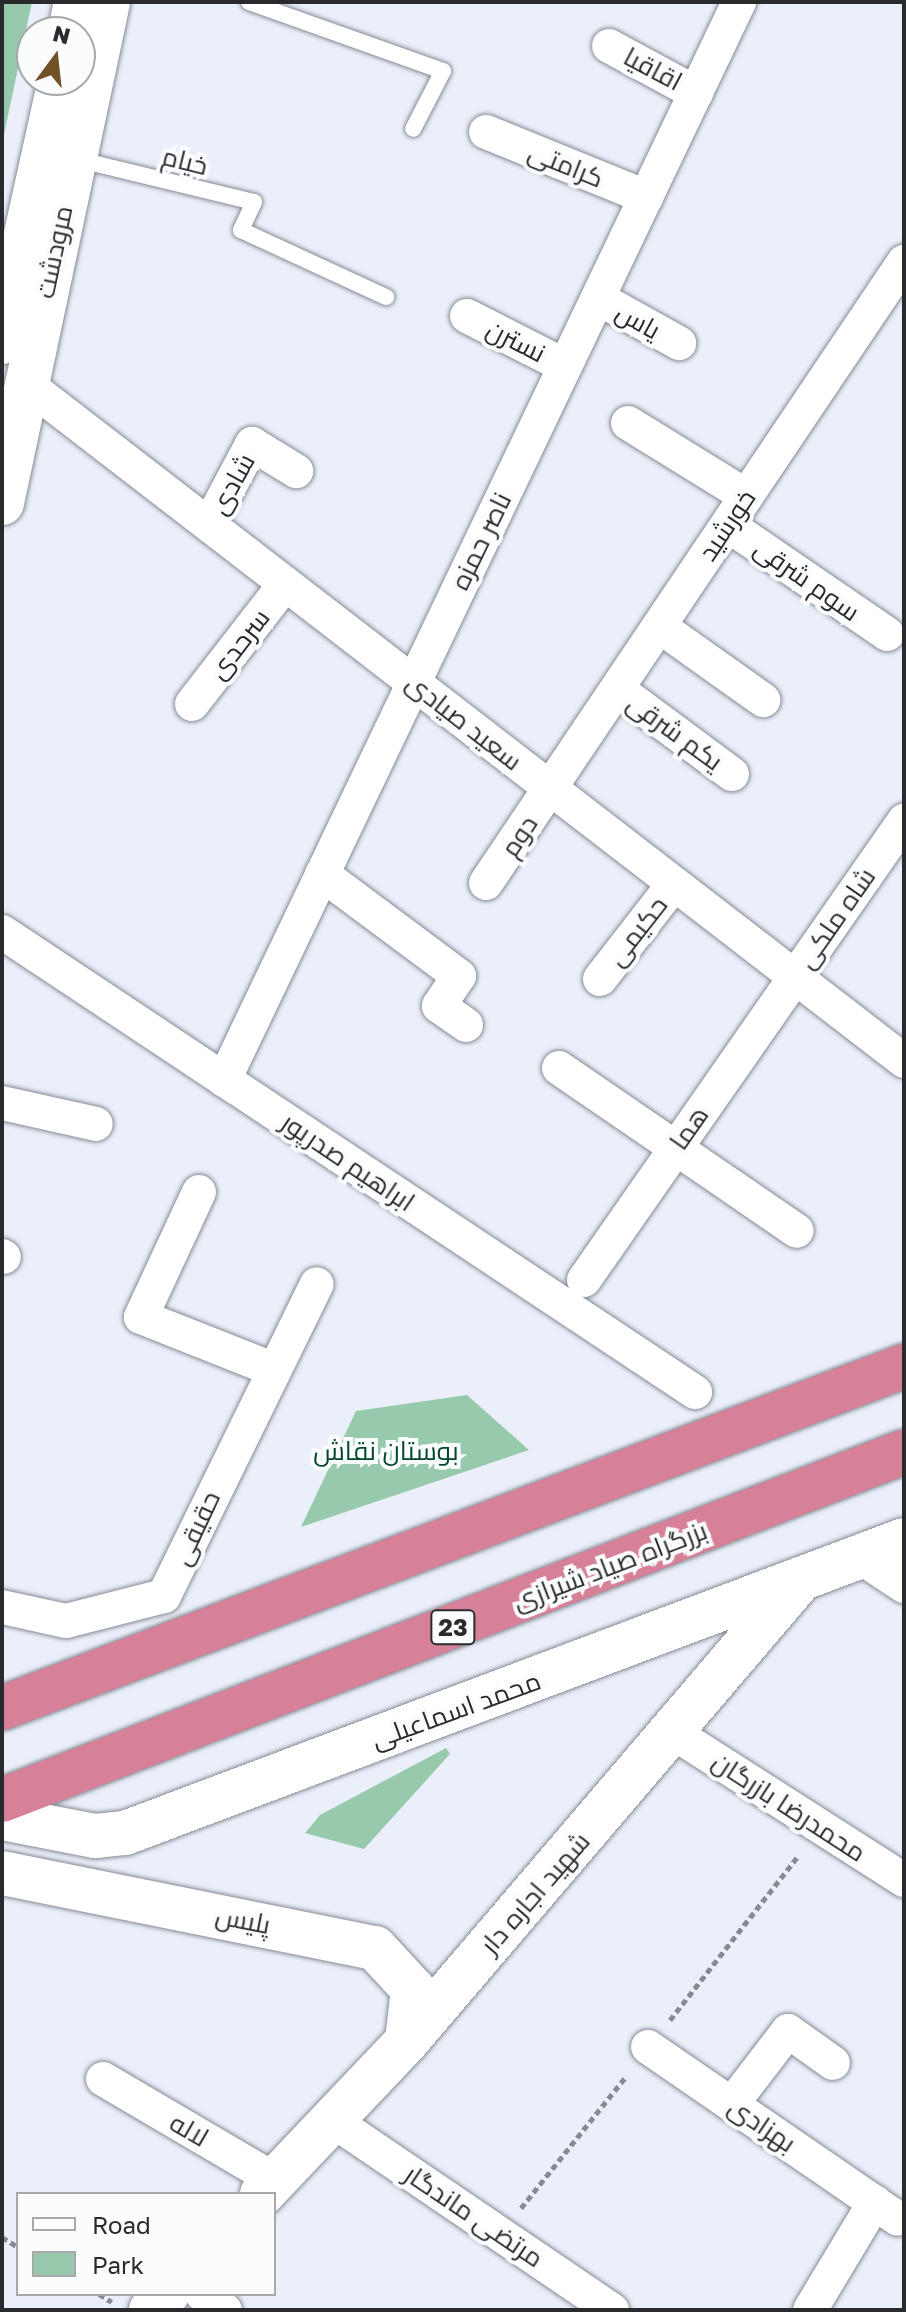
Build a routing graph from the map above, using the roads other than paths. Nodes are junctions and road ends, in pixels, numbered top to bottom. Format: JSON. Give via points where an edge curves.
{"nodes":[{"id":1,"x":108,"y":2,"type":"edge"},
{"id":2,"x":249,"y":2,"type":"edge"},
{"id":3,"x":739,"y":2,"type":"edge"},
{"id":4,"x":609,"y":46,"type":"dead end"},
{"id":5,"x":696,"y":93,"type":"junction"},
{"id":6,"x":56,"y":96,"type":"edge"},
{"id":7,"x":413,"y":129,"type":"dead end"},
{"id":8,"x":486,"y":132,"type":"dead end"},
{"id":9,"x":74,"y":159,"type":"junction"},
{"id":10,"x":646,"y":197,"type":"junction"},
{"id":11,"x":904,"y":262,"type":"edge"},
{"id":12,"x":386,"y":297,"type":"dead end"},
{"id":13,"x":598,"y":298,"type":"junction"},
{"id":14,"x":467,"y":316,"type":"dead end"},
{"id":15,"x":2,"y":342,"type":"edge"},
{"id":16,"x":679,"y":343,"type":"dead end"},
{"id":17,"x":565,"y":366,"type":"junction"},
{"id":18,"x":13,"y":380,"type":"edge"},
{"id":19,"x":628,"y":423,"type":"dead end"},
{"id":20,"x":296,"y":471,"type":"dead end"},
{"id":21,"x":746,"y":496,"type":"junction"},
{"id":22,"x":2,"y":503,"type":"edge"},
{"id":23,"x":209,"y":525,"type":"junction"},
{"id":24,"x":728,"y":525,"type":"junction"},
{"id":25,"x":285,"y":584,"type":"junction"},
{"id":26,"x":659,"y":626,"type":"junction"},
{"id":27,"x":887,"y":634,"type":"dead end"},
{"id":28,"x":413,"y":683,"type":"junction"},
{"id":29,"x":617,"y":689,"type":"junction"},
{"id":30,"x":763,"y":700,"type":"dead end"},
{"id":31,"x":192,"y":704,"type":"dead end"},
{"id":32,"x":732,"y":774,"type":"dead end"},
{"id":33,"x":551,"y":788,"type":"junction"},
{"id":34,"x":904,"y":821,"type":"edge"},
{"id":35,"x":322,"y":874,"type":"junction"},
{"id":36,"x":486,"y":883,"type":"dead end"},
{"id":37,"x":674,"y":884,"type":"junction"},
{"id":38,"x":2,"y":932,"type":"edge"},
{"id":39,"x":795,"y":977,"type":"junction"},
{"id":40,"x":600,"y":979,"type":"dead end"},
{"id":41,"x":466,"y":1025,"type":"dead end"},
{"id":42,"x":904,"y":1061,"type":"edge"},
{"id":43,"x":559,"y":1068,"type":"dead end"},
{"id":44,"x":224,"y":1080,"type":"junction"},
{"id":45,"x":2,"y":1103,"type":"edge"},
{"id":46,"x":96,"y":1124,"type":"dead end"},
{"id":47,"x":674,"y":1151,"type":"junction"},
{"id":48,"x":199,"y":1192,"type":"dead end"},
{"id":49,"x":797,"y":1231,"type":"dead end"},
{"id":50,"x":584,"y":1280,"type":"dead end"},
{"id":51,"x":317,"y":1284,"type":"dead end"},
{"id":52,"x":904,"y":1366,"type":"edge"},
{"id":53,"x":270,"y":1368,"type":"junction"},
{"id":54,"x":695,"y":1392,"type":"dead end"},
{"id":55,"x":904,"y":1452,"type":"edge"},
{"id":56,"x":904,"y":1540,"type":"edge"},
{"id":57,"x":860,"y":1557,"type":"junction"},
{"id":58,"x":797,"y":1583,"type":"junction"},
{"id":59,"x":904,"y":1586,"type":"edge"},
{"id":60,"x":2,"y":1607,"type":"edge"},
{"id":61,"x":2,"y":1708,"type":"edge"},
{"id":62,"x":674,"y":1733,"type":"junction"},
{"id":63,"x":2,"y":1800,"type":"edge"},
{"id":64,"x":2,"y":1818,"type":"edge"},
{"id":65,"x":8,"y":1874,"type":"edge"},
{"id":66,"x":904,"y":1880,"type":"edge"},
{"id":67,"x":407,"y":2041,"type":"junction"},
{"id":68,"x":648,"y":2047,"type":"dead end"},
{"id":69,"x":833,"y":2063,"type":"dead end"},
{"id":70,"x":103,"y":2079,"type":"dead end"},
{"id":71,"x":732,"y":2104,"type":"junction"},
{"id":72,"x":335,"y":2122,"type":"junction"},
{"id":73,"x":268,"y":2187,"type":"edge"},
{"id":74,"x":205,"y":2296,"type":"edge"},
{"id":75,"x":225,"y":2310,"type":"edge"},
{"id":76,"x":612,"y":2310,"type":"edge"},
{"id":77,"x":810,"y":2310,"type":"edge"}],
"edges":[{"from":1,"to":9,"type":"main road","name":"مرودشت"},
{"from":2,"to":7,"type":"lane","via":[[443,71]]},
{"from":3,"to":5,"type":"street","name":"ناصر حمزه"},
{"from":4,"to":5,"type":"street","name":"اقاقیا"},
{"from":5,"to":10,"type":"street","name":"ناصر حمزه"},
{"from":6,"to":15,"type":"main road","name":"مرودشت"},
{"from":8,"to":10,"type":"street","name":"کرامتی"},
{"from":9,"to":12,"type":"lane","name":"خیام","via":[[254,202],[241,230]]},
{"from":9,"to":18,"type":"main road","name":"مرودشت"},
{"from":10,"to":13,"type":"street","name":"ناصر حمزه"},
{"from":11,"to":21,"type":"street","name":"خورشید"},
{"from":13,"to":16,"type":"street","name":"یاس"},
{"from":13,"to":17,"type":"street","name":"ناصر حمزه"},
{"from":14,"to":17,"type":"street","name":"نسترن"},
{"from":17,"to":28,"type":"street","name":"ناصر حمزه"},
{"from":18,"to":22,"type":"main road","name":"مرودشت"},
{"from":18,"to":23,"type":"street","name":"سعید صیادی"},
{"from":19,"to":21,"type":"street"},
{"from":20,"to":23,"type":"street","name":"شادی","via":[[252,444]]},
{"from":21,"to":24,"type":"street","name":"خورشید"},
{"from":23,"to":25,"type":"street","name":"سعید صیادی"},
{"from":24,"to":26,"type":"street","name":"خورشید"},
{"from":24,"to":27,"type":"street","name":"سوم شرقی"},
{"from":25,"to":28,"type":"street","name":"سعید صیادی"},
{"from":25,"to":31,"type":"street","name":"سرحدی"},
{"from":26,"to":29,"type":"street","name":"خورشید"},
{"from":26,"to":30,"type":"street"},
{"from":28,"to":33,"type":"street","name":"سعید صیادی"},
{"from":28,"to":35,"type":"street","name":"ناصر حمزه"},
{"from":29,"to":32,"type":"street","name":"یکم شرقی"},
{"from":29,"to":33,"type":"street","name":"خورشید"},
{"from":33,"to":36,"type":"street","name":"دوم"},
{"from":33,"to":37,"type":"street","name":"سعید صیادی"},
{"from":34,"to":39,"type":"street","name":"شاه ملکی"},
{"from":35,"to":41,"type":"street","via":[[459,976],[439,1006]]},
{"from":35,"to":44,"type":"street","name":"ناصر حمزه"},
{"from":37,"to":39,"type":"street","name":"سعید صیادی"},
{"from":37,"to":40,"type":"street","name":"حکیمی"},
{"from":38,"to":44,"type":"street","name":"ابراهیم صدرپور"},
{"from":39,"to":42,"type":"street","name":"سعید صیادی"},
{"from":39,"to":47,"type":"street","name":"هما"},
{"from":43,"to":47,"type":"street"},
{"from":44,"to":54,"type":"street","name":"ابراهیم صدرپور"},
{"from":45,"to":46,"type":"street"},
{"from":47,"to":49,"type":"street"},
{"from":47,"to":50,"type":"street","name":"هما"},
{"from":48,"to":53,"type":"street","via":[[141,1317]]},
{"from":51,"to":53,"type":"street","name":"حقیقی"},
{"from":52,"to":61,"type":"highway"},
{"from":53,"to":60,"type":"street","name":"حقیقی","via":[[164,1596],[66,1621]]},
{"from":55,"to":63,"type":"highway","name":"بزرگراه صیاد شیرازی","number":"23"},
{"from":56,"to":57,"type":"main road","name":"محمد اسماعیلی"},
{"from":57,"to":58,"type":"main road","name":"محمد اسماعیلی"},
{"from":57,"to":59,"type":"street"},
{"from":58,"to":62,"type":"main road","name":"شهید اجاره دار"},
{"from":58,"to":64,"type":"main road","name":"محمد اسماعیلی","via":[[141,1828],[79,1834]]},
{"from":62,"to":66,"type":"street","name":"محمدرضا بازرگان"},
{"from":62,"to":67,"type":"main road","name":"شهید اجاره دار"},
{"from":65,"to":67,"type":"main road","name":"پلیس","via":[[375,1948],[413,1989]]},
{"from":67,"to":72,"type":"main road","name":"شهید اجاره دار"},
{"from":68,"to":71,"type":"street","name":"بهزادی"},
{"from":69,"to":71,"type":"street","via":[[788,2031]]},
{"from":70,"to":73,"type":"street","name":"لاله"},
{"from":71,"to":77,"type":"street","name":"بهزادی","via":[[886,2210]]},
{"from":72,"to":73,"type":"main road","name":"شهید اجاره دار"},
{"from":72,"to":76,"type":"street","name":"مرتضی ماندگار"},
{"from":74,"to":75,"type":"street"}]}
